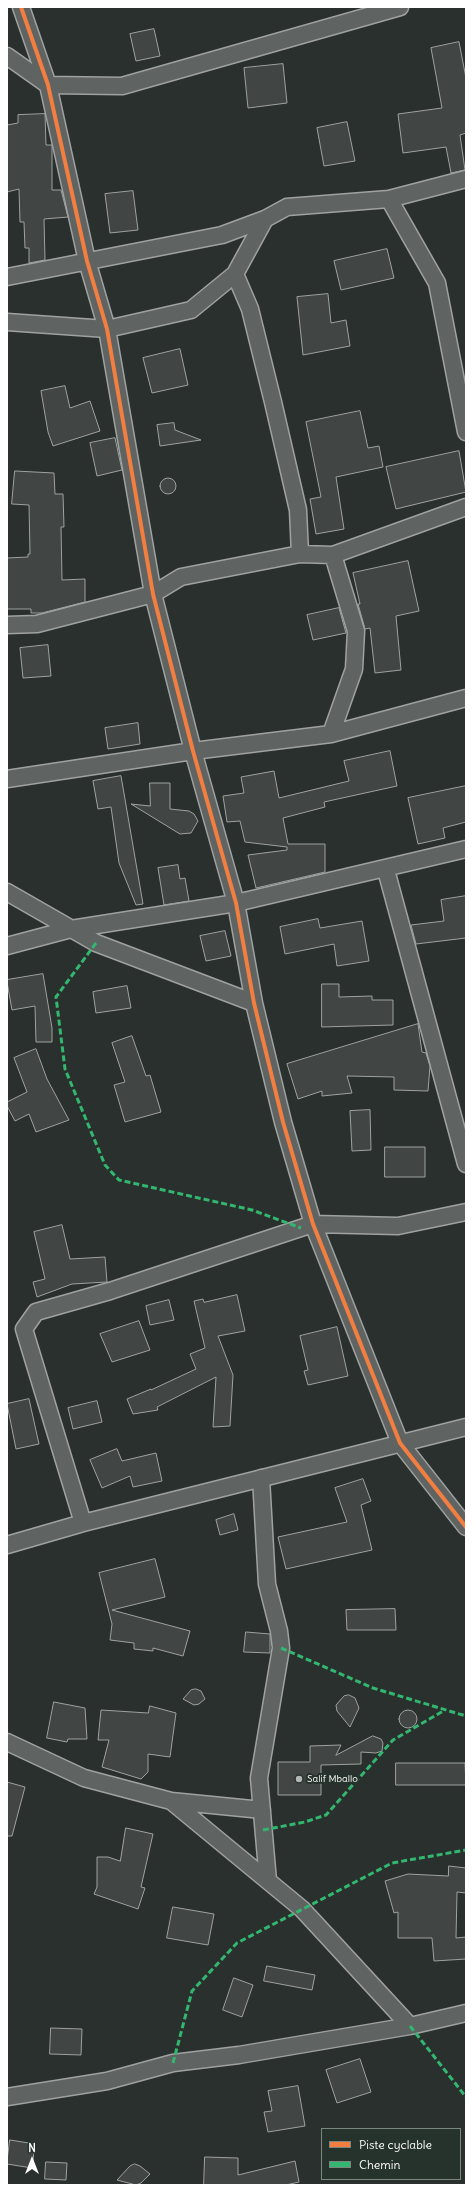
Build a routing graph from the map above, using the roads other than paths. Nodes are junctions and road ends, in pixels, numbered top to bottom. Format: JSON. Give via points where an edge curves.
{"nodes":[{"id":1,"x":21,"y":7,"type":"edge"},
{"id":2,"x":400,"y":7,"type":"edge"},
{"id":3,"x":7,"y":56,"type":"edge"},
{"id":4,"x":48,"y":85,"type":"junction"},
{"id":5,"x":466,"y":179,"type":"edge"},
{"id":6,"x":389,"y":199,"type":"junction"},
{"id":7,"x":265,"y":219,"type":"junction"},
{"id":8,"x":87,"y":261,"type":"junction"},
{"id":9,"x":235,"y":274,"type":"junction"},
{"id":10,"x":7,"y":277,"type":"edge"},
{"id":11,"x":7,"y":322,"type":"edge"},
{"id":12,"x":107,"y":329,"type":"junction"},
{"id":13,"x":466,"y":432,"type":"edge"},
{"id":14,"x":466,"y":507,"type":"edge"},
{"id":15,"x":300,"y":554,"type":"junction"},
{"id":16,"x":333,"y":555,"type":"junction"},
{"id":17,"x":153,"y":594,"type":"junction"},
{"id":18,"x":7,"y":625,"type":"edge"},
{"id":19,"x":466,"y":698,"type":"edge"},
{"id":20,"x":331,"y":734,"type":"junction"},
{"id":21,"x":193,"y":751,"type":"junction"},
{"id":22,"x":7,"y":780,"type":"edge"},
{"id":23,"x":466,"y":849,"type":"edge"},
{"id":24,"x":386,"y":870,"type":"junction"},
{"id":25,"x":7,"y":892,"type":"edge"},
{"id":26,"x":236,"y":903,"type":"junction"},
{"id":27,"x":71,"y":929,"type":"junction"},
{"id":28,"x":7,"y":946,"type":"edge"},
{"id":29,"x":254,"y":1003,"type":"junction"},
{"id":30,"x":466,"y":1164,"type":"edge"},
{"id":31,"x":466,"y":1212,"type":"edge"},
{"id":32,"x":313,"y":1224,"type":"junction"},
{"id":33,"x":466,"y":1427,"type":"edge"},
{"id":34,"x":400,"y":1443,"type":"junction"},
{"id":35,"x":261,"y":1478,"type":"junction"},
{"id":36,"x":83,"y":1523,"type":"junction"},
{"id":37,"x":466,"y":1527,"type":"edge"},
{"id":38,"x":7,"y":1545,"type":"edge"},
{"id":39,"x":7,"y":1742,"type":"edge"},
{"id":40,"x":171,"y":1801,"type":"junction"},
{"id":41,"x":262,"y":1810,"type":"junction"},
{"id":42,"x":268,"y":1881,"type":"junction"},
{"id":43,"x":466,"y":2013,"type":"edge"},
{"id":44,"x":410,"y":2026,"type":"junction"},
{"id":45,"x":7,"y":2097,"type":"edge"}],
"edges":[{"from":1,"to":4,"type":"street"},
{"from":2,"to":4,"type":"street","via":[[122,86]]},
{"from":3,"to":4,"type":"street"},
{"from":4,"to":8,"type":"street"},
{"from":5,"to":6,"type":"street"},
{"from":6,"to":7,"type":"street","via":[[287,207]]},
{"from":6,"to":13,"type":"street","via":[[437,283]]},
{"from":7,"to":8,"type":"street","via":[[222,235]]},
{"from":7,"to":9,"type":"street"},
{"from":8,"to":10,"type":"street"},
{"from":8,"to":12,"type":"street"},
{"from":9,"to":12,"type":"street","via":[[191,310]]},
{"from":9,"to":15,"type":"street","via":[[250,309],[274,402],[298,510]]},
{"from":11,"to":12,"type":"street"},
{"from":12,"to":17,"type":"street"},
{"from":14,"to":16,"type":"street"},
{"from":15,"to":16,"type":"street"},
{"from":15,"to":17,"type":"street","via":[[181,577]]},
{"from":16,"to":20,"type":"street","via":[[356,631],[354,669]]},
{"from":17,"to":18,"type":"street","via":[[37,624]]},
{"from":17,"to":21,"type":"street"},
{"from":19,"to":20,"type":"street"},
{"from":20,"to":21,"type":"street"},
{"from":21,"to":22,"type":"street"},
{"from":21,"to":26,"type":"street"},
{"from":23,"to":24,"type":"street"},
{"from":24,"to":26,"type":"street"},
{"from":24,"to":30,"type":"street"},
{"from":25,"to":27,"type":"street"},
{"from":26,"to":27,"type":"street"},
{"from":26,"to":29,"type":"street"},
{"from":27,"to":28,"type":"street"},
{"from":27,"to":29,"type":"street","via":[[96,943]]},
{"from":29,"to":32,"type":"street","via":[[283,1122]]},
{"from":31,"to":32,"type":"street","via":[[398,1226]]},
{"from":32,"to":34,"type":"street"},
{"from":32,"to":36,"type":"street","via":[[110,1291],[36,1312],[24,1329]]},
{"from":33,"to":34,"type":"street"},
{"from":34,"to":35,"type":"street"},
{"from":34,"to":37,"type":"street"},
{"from":35,"to":36,"type":"street"},
{"from":35,"to":41,"type":"street","via":[[267,1584],[281,1648],[259,1778]]},
{"from":36,"to":38,"type":"street"},
{"from":39,"to":40,"type":"street","via":[[84,1778]]},
{"from":40,"to":41,"type":"street"},
{"from":40,"to":42,"type":"street"},
{"from":41,"to":42,"type":"street"},
{"from":42,"to":44,"type":"street","via":[[302,1909]]},
{"from":43,"to":44,"type":"street"},
{"from":44,"to":45,"type":"street","via":[[239,2055],[173,2063],[107,2081]]}]}
